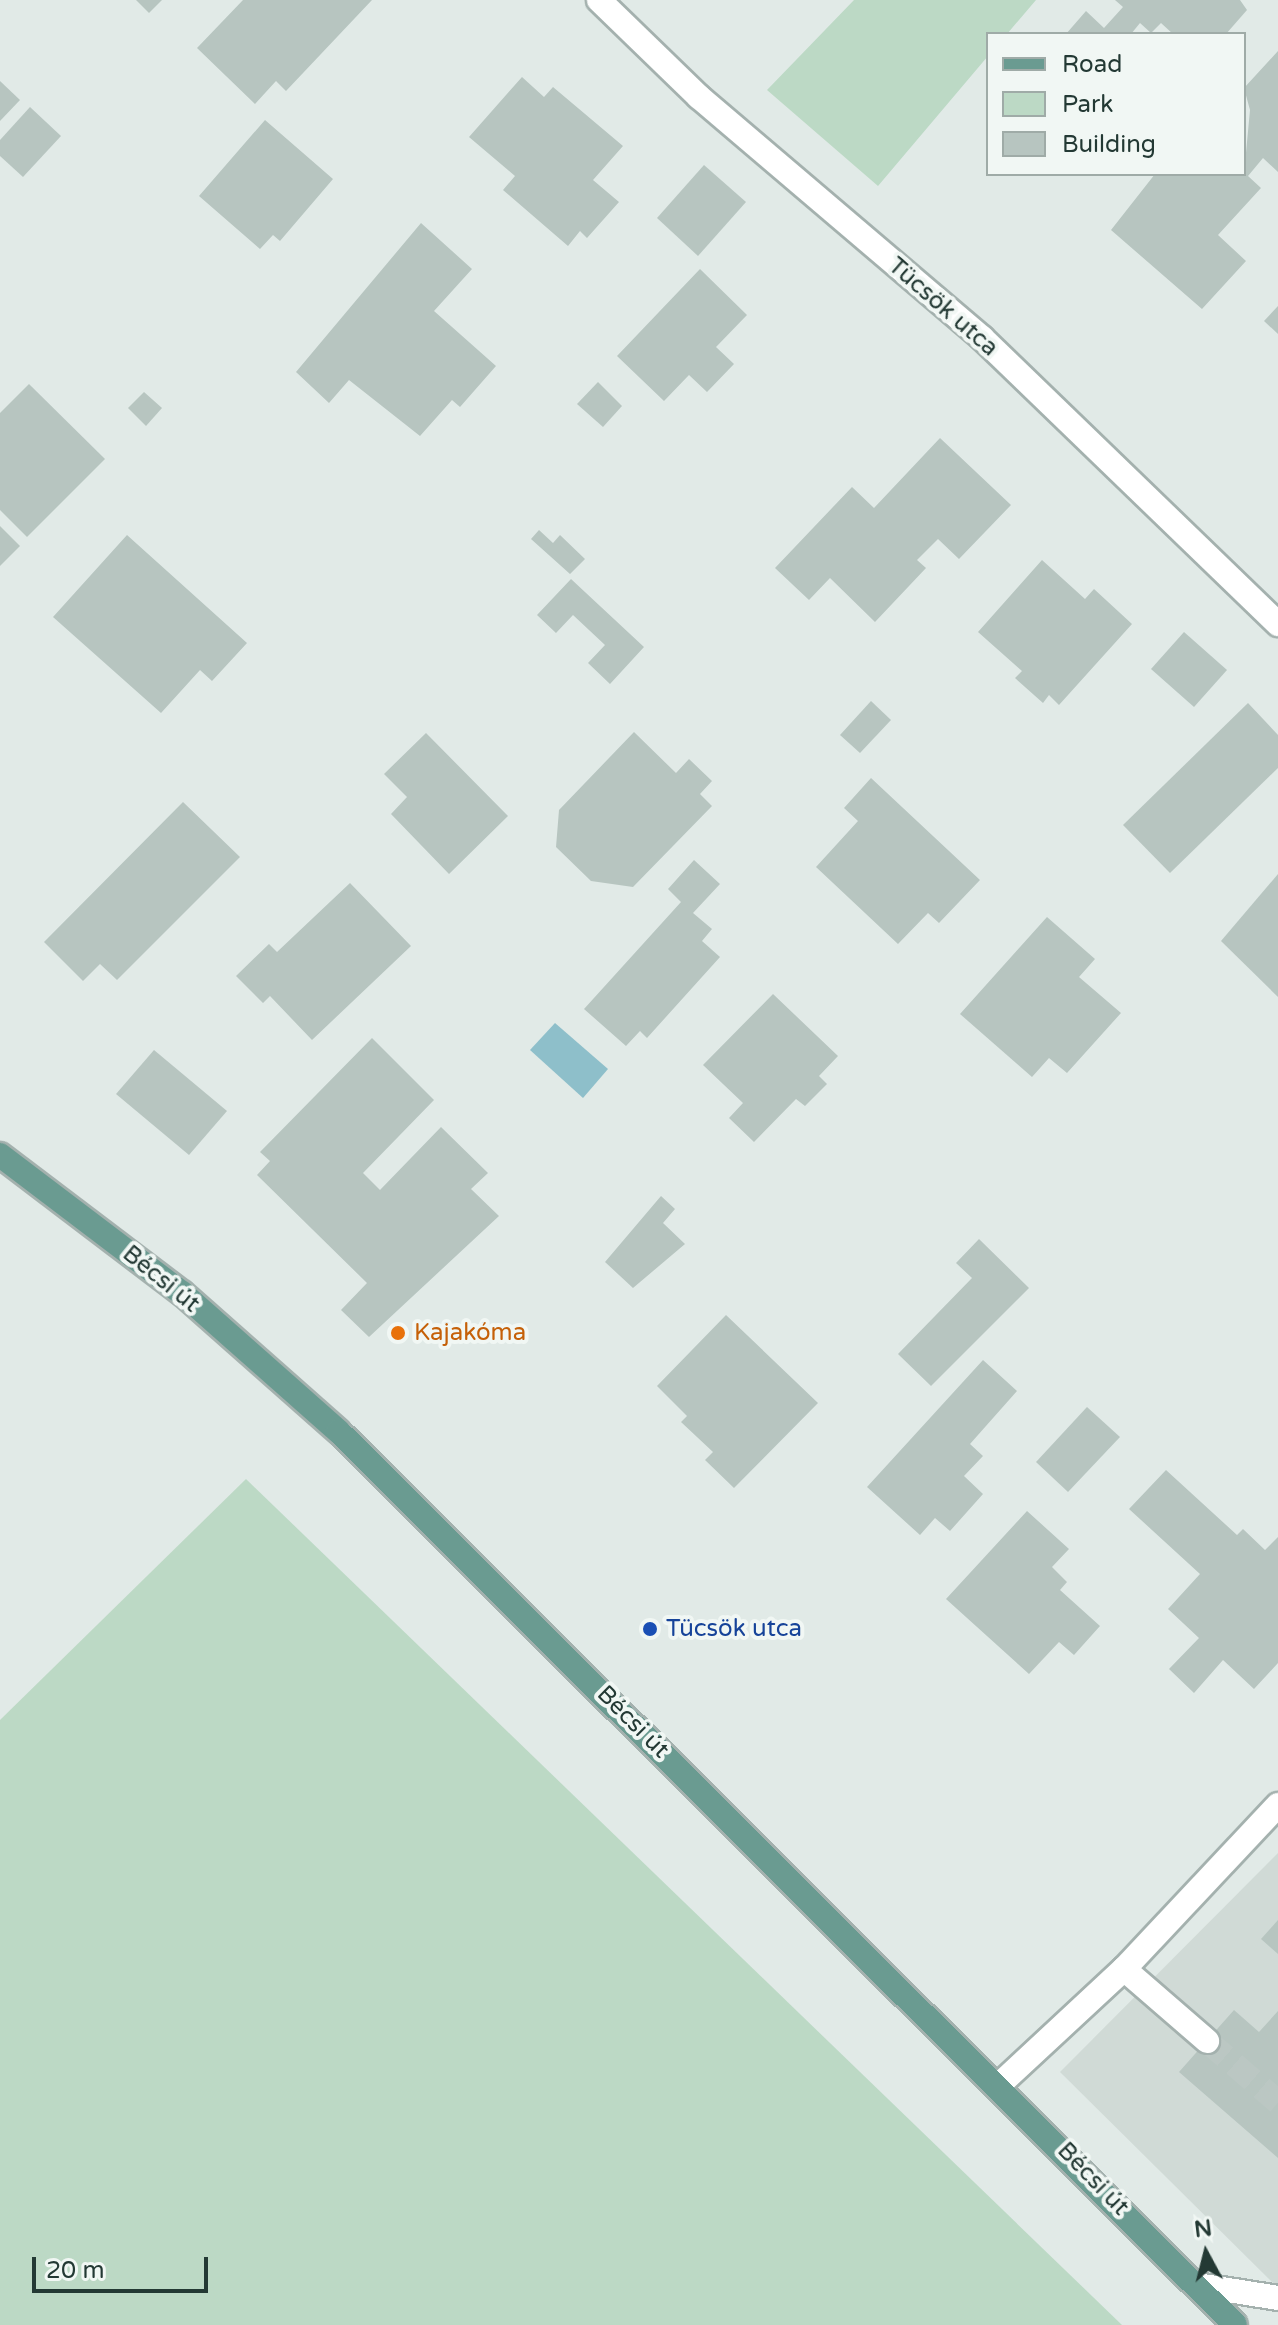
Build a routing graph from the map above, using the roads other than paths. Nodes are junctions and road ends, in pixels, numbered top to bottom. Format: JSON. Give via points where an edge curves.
{"nodes":[{"id":1,"x":599,"y":0,"type":"edge"},
{"id":2,"x":1278,"y":624,"type":"edge"},
{"id":3,"x":0,"y":1155,"type":"edge"},
{"id":4,"x":1278,"y":1805,"type":"edge"},
{"id":5,"x":1124,"y":1969,"type":"junction"},
{"id":6,"x":1207,"y":2041,"type":"tunnel mouth"},
{"id":7,"x":999,"y":2085,"type":"junction"},
{"id":8,"x":1197,"y":2285,"type":"junction"},
{"id":9,"x":1278,"y":2298,"type":"edge"},
{"id":10,"x":1235,"y":2325,"type":"edge"}],
"edges":[{"from":1,"to":2,"type":"street","name":"Tücsök utca","via":[[699,97],[982,338]]},
{"from":3,"to":7,"type":"main road","name":"Bécsi út","via":[[182,1293],[338,1431]]},
{"from":4,"to":5,"type":"street"},
{"from":5,"to":6,"type":"street"},
{"from":5,"to":7,"type":"street"},
{"from":7,"to":8,"type":"main road","name":"Bécsi út"},
{"from":8,"to":9,"type":"street"},
{"from":8,"to":10,"type":"main road","name":"Bécsi út"}]}
